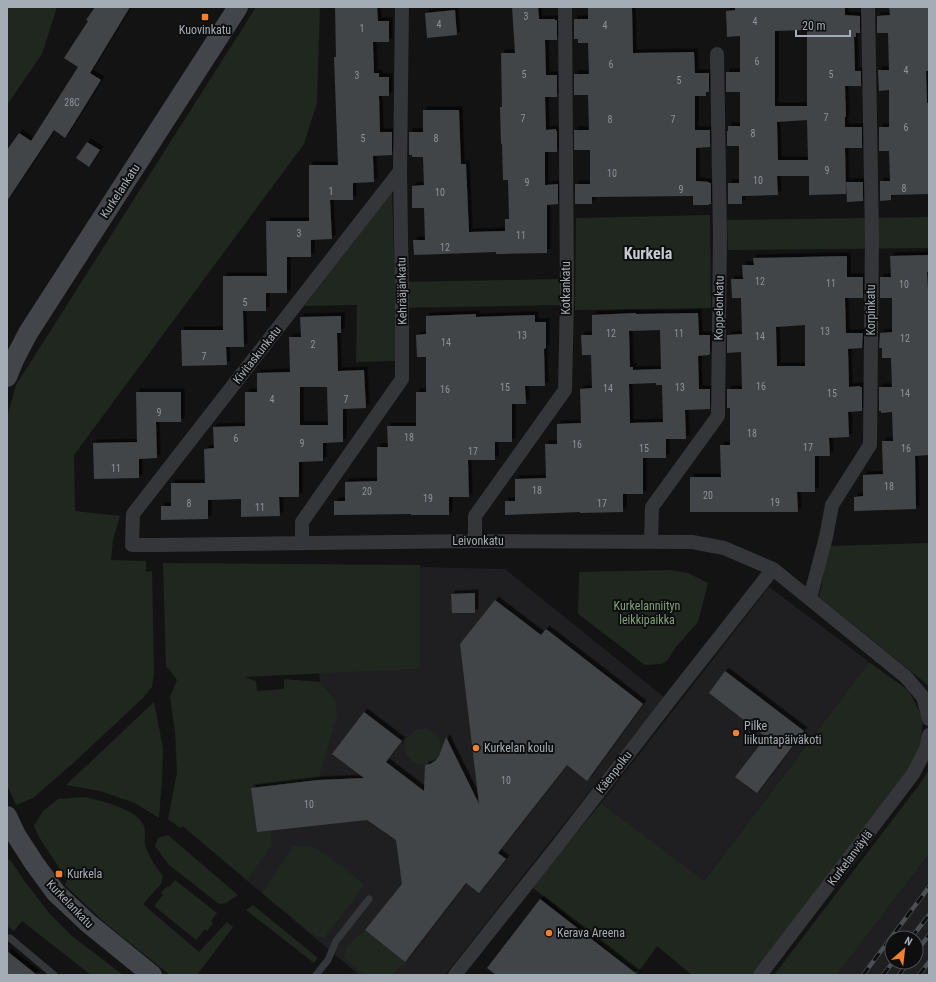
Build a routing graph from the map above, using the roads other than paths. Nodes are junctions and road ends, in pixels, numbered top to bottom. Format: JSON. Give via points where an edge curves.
{"nodes":[{"id":1,"x":238,"y":7,"type":"edge"},
{"id":2,"x":402,"y":7,"type":"edge"},
{"id":3,"x":565,"y":7,"type":"edge"},
{"id":4,"x":868,"y":7,"type":"edge"},
{"id":5,"x":717,"y":54,"type":"dead end"},
{"id":6,"x":400,"y":172,"type":"junction"},
{"id":7,"x":7,"y":377,"type":"edge"},
{"id":8,"x":475,"y":541,"type":"junction"},
{"id":9,"x":651,"y":541,"type":"junction"},
{"id":10,"x":302,"y":543,"type":"junction"},
{"id":11,"x":132,"y":545,"type":"joint"},
{"id":12,"x":774,"y":569,"type":"junction"},
{"id":13,"x":810,"y":598,"type":"junction"},
{"id":14,"x":929,"y":719,"type":"edge"},
{"id":15,"x":929,"y":735,"type":"edge"},
{"id":16,"x":7,"y":816,"type":"edge"},
{"id":17,"x":368,"y":899,"type":"dead end"},
{"id":18,"x":10,"y":938,"type":"dead end"},
{"id":19,"x":54,"y":975,"type":"edge"},
{"id":20,"x":152,"y":975,"type":"edge"},
{"id":21,"x":316,"y":975,"type":"edge"},
{"id":22,"x":455,"y":975,"type":"edge"},
{"id":23,"x":760,"y":975,"type":"edge"}],
"edges":[{"from":1,"to":7,"type":"street","name":"Kurkelankatu","via":[[28,333]]},
{"from":2,"to":6,"type":"street","name":"Kehrääjänkatu"},
{"from":3,"to":8,"type":"street","name":"Kotkankatu","via":[[565,390],[475,516]]},
{"from":4,"to":13,"type":"street","name":"Korpinkatu","via":[[872,235],[870,445],[832,505]]},
{"from":5,"to":9,"type":"street","name":"Koppelonkatu","via":[[720,237],[718,416],[652,507]]},
{"from":6,"to":10,"type":"street","name":"Kehrääjänkatu","via":[[402,379],[302,522]]},
{"from":6,"to":11,"type":"street","name":"Kivitaskunkatu","via":[[133,514]]},
{"from":8,"to":9,"type":"street","name":"Leivonkatu"},
{"from":8,"to":10,"type":"street","name":"Leivonkatu"},
{"from":9,"to":12,"type":"street","name":"Leivonkatu","via":[[692,542],[724,548]]},
{"from":10,"to":11,"type":"street","name":"Leivonkatu"},
{"from":12,"to":13,"type":"street","name":"Leivonkatu"},
{"from":12,"to":22,"type":"street","name":"Käenpolku"},
{"from":13,"to":14,"type":"street","via":[[906,677],[923,697]]},
{"from":15,"to":23,"type":"street","name":"Kurkelanväylä","via":[[926,749],[913,774]]},
{"from":16,"to":20,"type":"street","name":"Kurkelankatu","via":[[34,864],[56,893],[88,923]]},
{"from":17,"to":21,"type":"lane","via":[[336,941],[328,960]]},
{"from":18,"to":19,"type":"lane"}]}
